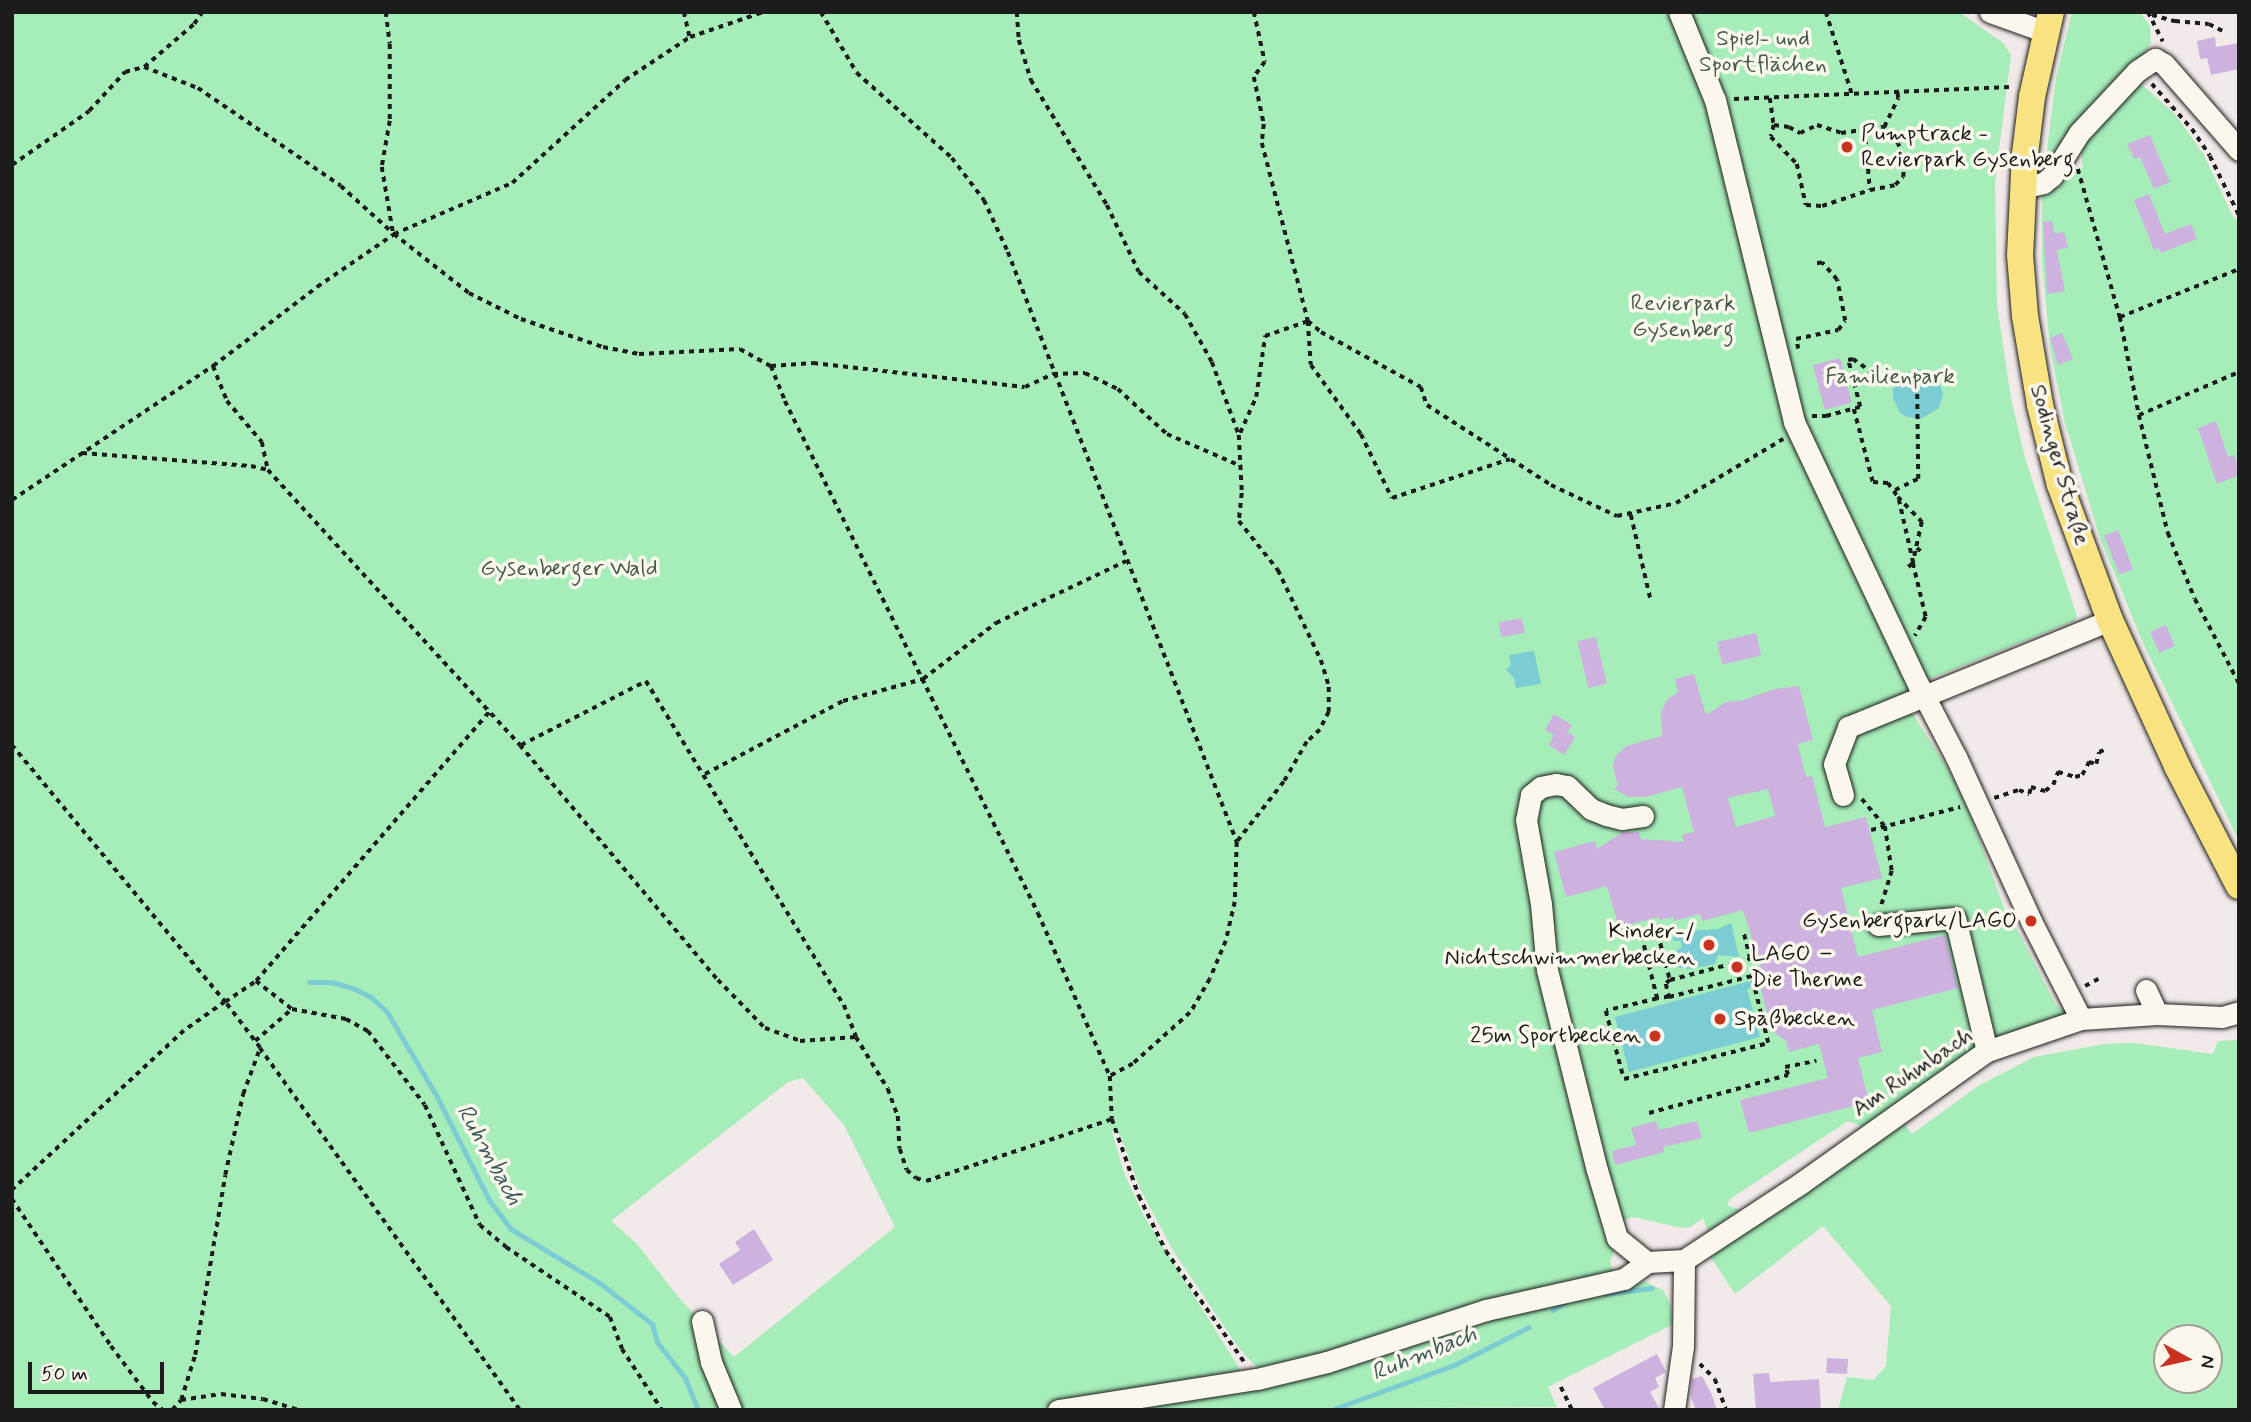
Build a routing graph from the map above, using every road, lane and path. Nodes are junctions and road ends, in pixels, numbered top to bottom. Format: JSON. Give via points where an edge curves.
{"nodes":[{"id":1,"x":202,"y":12,"type":"edge"},
{"id":2,"x":386,"y":12,"type":"edge"},
{"id":3,"x":684,"y":12,"type":"edge"},
{"id":4,"x":763,"y":12,"type":"edge"},
{"id":5,"x":821,"y":12,"type":"edge"},
{"id":6,"x":1017,"y":12,"type":"edge"},
{"id":7,"x":1254,"y":12,"type":"edge"},
{"id":8,"x":1679,"y":12,"type":"edge"},
{"id":9,"x":1826,"y":12,"type":"edge"},
{"id":10,"x":1990,"y":12,"type":"edge"},
{"id":11,"x":2150,"y":13,"type":"edge"},
{"id":12,"x":2049,"y":22,"type":"edge"},
{"id":13,"x":2223,"y":31,"type":"dead end"},
{"id":14,"x":691,"y":37,"type":"junction"},
{"id":15,"x":2163,"y":41,"type":"dead end"},
{"id":16,"x":144,"y":68,"type":"junction"},
{"id":17,"x":2137,"y":71,"type":"junction"},
{"id":18,"x":2010,"y":87,"type":"dead end"},
{"id":19,"x":1897,"y":92,"type":"junction"},
{"id":20,"x":1852,"y":94,"type":"junction"},
{"id":21,"x":1770,"y":97,"type":"junction"},
{"id":22,"x":1715,"y":100,"type":"junction"},
{"id":23,"x":1774,"y":125,"type":"junction"},
{"id":24,"x":1884,"y":127,"type":"junction"},
{"id":25,"x":1865,"y":129,"type":"junction"},
{"id":26,"x":2239,"y":150,"type":"edge"},
{"id":27,"x":2067,"y":153,"type":"junction"},
{"id":28,"x":12,"y":165,"type":"edge"},
{"id":29,"x":2022,"y":188,"type":"junction"},
{"id":30,"x":1870,"y":190,"type":"junction"},
{"id":31,"x":2239,"y":215,"type":"edge"},
{"id":32,"x":394,"y":234,"type":"junction"},
{"id":33,"x":1813,"y":264,"type":"dead end"},
{"id":34,"x":2239,"y":269,"type":"edge"},
{"id":35,"x":2120,"y":317,"type":"junction"},
{"id":36,"x":1308,"y":321,"type":"junction"},
{"id":37,"x":1796,"y":339,"type":"dead end"},
{"id":38,"x":213,"y":366,"type":"junction"},
{"id":39,"x":771,"y":366,"type":"junction"},
{"id":40,"x":2239,"y":373,"type":"edge"},
{"id":41,"x":1053,"y":374,"type":"junction"},
{"id":42,"x":1880,"y":378,"type":"dead end"},
{"id":43,"x":1917,"y":393,"type":"dead end"},
{"id":44,"x":1854,"y":408,"type":"junction"},
{"id":45,"x":2139,"y":415,"type":"junction"},
{"id":46,"x":1796,"y":426,"type":"junction"},
{"id":47,"x":1239,"y":435,"type":"junction"},
{"id":48,"x":82,"y":453,"type":"junction"},
{"id":49,"x":1510,"y":459,"type":"junction"},
{"id":50,"x":1241,"y":466,"type":"junction"},
{"id":51,"x":268,"y":470,"type":"junction"},
{"id":52,"x":1895,"y":490,"type":"junction"},
{"id":53,"x":1898,"y":497,"type":"junction"},
{"id":54,"x":12,"y":500,"type":"edge"},
{"id":55,"x":1631,"y":514,"type":"junction"},
{"id":56,"x":1917,"y":548,"type":"junction"},
{"id":57,"x":1924,"y":554,"type":"dead end"},
{"id":58,"x":1126,"y":561,"type":"junction"},
{"id":59,"x":1913,"y":563,"type":"junction"},
{"id":60,"x":1908,"y":566,"type":"dead end"},
{"id":61,"x":1651,"y":601,"type":"dead end"},
{"id":62,"x":2110,"y":620,"type":"junction"},
{"id":63,"x":1901,"y":649,"type":"junction"},
{"id":64,"x":923,"y":679,"type":"junction"},
{"id":65,"x":2239,"y":683,"type":"edge"},
{"id":66,"x":1925,"y":697,"type":"junction"},
{"id":67,"x":489,"y":712,"type":"junction"},
{"id":68,"x":520,"y":745,"type":"junction"},
{"id":69,"x":12,"y":746,"type":"edge"},
{"id":70,"x":2107,"y":749,"type":"dead end"},
{"id":71,"x":705,"y":774,"type":"junction"},
{"id":72,"x":1843,"y":795,"type":"joint"},
{"id":73,"x":1983,"y":801,"type":"dead end"},
{"id":74,"x":1969,"y":805,"type":"dead end"},
{"id":75,"x":1643,"y":816,"type":"dead end"},
{"id":76,"x":1885,"y":826,"type":"junction"},
{"id":77,"x":1871,"y":830,"type":"dead end"},
{"id":78,"x":1237,"y":842,"type":"junction"},
{"id":79,"x":2239,"y":886,"type":"edge"},
{"id":80,"x":1878,"y":925,"type":"joint"},
{"id":81,"x":1743,"y":931,"type":"dead end"},
{"id":82,"x":1751,"y":959,"type":"junction"},
{"id":83,"x":2102,"y":977,"type":"dead end"},
{"id":84,"x":1670,"y":980,"type":"junction"},
{"id":85,"x":256,"y":981,"type":"junction"},
{"id":86,"x":2081,"y":987,"type":"dead end"},
{"id":87,"x":1755,"y":990,"type":"dead end"},
{"id":88,"x":2146,"y":990,"type":"dead end"},
{"id":89,"x":1669,"y":997,"type":"junction"},
{"id":90,"x":1657,"y":999,"type":"junction"},
{"id":91,"x":225,"y":1002,"type":"junction"},
{"id":92,"x":292,"y":1009,"type":"junction"},
{"id":93,"x":2239,"y":1012,"type":"edge"},
{"id":94,"x":2157,"y":1014,"type":"junction"},
{"id":95,"x":2081,"y":1020,"type":"junction"},
{"id":96,"x":856,"y":1037,"type":"junction"},
{"id":97,"x":255,"y":1041,"type":"junction"},
{"id":98,"x":260,"y":1048,"type":"junction"},
{"id":99,"x":1987,"y":1051,"type":"junction"},
{"id":100,"x":1816,"y":1061,"type":"dead end"},
{"id":101,"x":1110,"y":1076,"type":"junction"},
{"id":102,"x":1649,"y":1113,"type":"dead end"},
{"id":103,"x":1112,"y":1119,"type":"junction"},
{"id":104,"x":12,"y":1190,"type":"edge"},
{"id":105,"x":12,"y":1199,"type":"edge"},
{"id":106,"x":1684,"y":1260,"type":"junction"},
{"id":107,"x":1647,"y":1262,"type":"junction"},
{"id":108,"x":702,"y":1321,"type":"dead end"},
{"id":109,"x":1683,"y":1346,"type":"junction"},
{"id":110,"x":1699,"y":1363,"type":"joint"},
{"id":111,"x":1257,"y":1379,"type":"junction"},
{"id":112,"x":1561,"y":1387,"type":"dead end"},
{"id":113,"x":181,"y":1400,"type":"junction"},
{"id":114,"x":163,"y":1410,"type":"edge"},
{"id":115,"x":172,"y":1410,"type":"edge"},
{"id":116,"x":299,"y":1410,"type":"edge"},
{"id":117,"x":520,"y":1410,"type":"edge"},
{"id":118,"x":662,"y":1410,"type":"edge"},
{"id":119,"x":731,"y":1410,"type":"edge"},
{"id":120,"x":1058,"y":1410,"type":"edge"},
{"id":121,"x":1572,"y":1410,"type":"edge"},
{"id":122,"x":1674,"y":1410,"type":"edge"},
{"id":123,"x":1726,"y":1410,"type":"edge"}],
"edges":[{"from":1,"to":16,"type":"path"},
{"from":2,"to":32,"type":"path","via":[[390,121],[382,167]]},
{"from":3,"to":14,"type":"path"},
{"from":4,"to":14,"type":"path"},
{"from":5,"to":41,"type":"path","via":[[857,73],[952,158],[984,200]]},
{"from":6,"to":47,"type":"path","via":[[1019,40],[1031,80],[1107,205],[1139,272],[1185,314],[1212,362]]},
{"from":7,"to":36,"type":"path","via":[[1265,62],[1254,77],[1264,124],[1262,143]]},
{"from":8,"to":22,"type":"street"},
{"from":9,"to":20,"type":"path"},
{"from":10,"to":12,"type":"street"},
{"from":11,"to":13,"type":"path","via":[[2175,21],[2209,23]]},
{"from":11,"to":15,"type":"path"},
{"from":12,"to":29,"type":"main road","name":"Sodinger Straße","via":[[2032,96]]},
{"from":14,"to":32,"type":"path","via":[[625,80],[512,183]]},
{"from":16,"to":28,"type":"path","via":[[125,72],[89,111]]},
{"from":16,"to":32,"type":"path","via":[[198,88],[341,186]]},
{"from":17,"to":26,"type":"street","via":[[2155,59],[2164,64]]},
{"from":17,"to":27,"type":"street","via":[[2079,133]]},
{"from":17,"to":31,"type":"path","via":[[2192,129]]},
{"from":18,"to":19,"type":"path"},
{"from":19,"to":20,"type":"path"},
{"from":19,"to":24,"type":"path"},
{"from":20,"to":21,"type":"path"},
{"from":21,"to":22,"type":"path"},
{"from":21,"to":23,"type":"path"},
{"from":22,"to":46,"type":"street"},
{"from":23,"to":25,"type":"path","via":[[1800,133],[1817,125],[1841,133]]},
{"from":23,"to":30,"type":"path","via":[[1771,137],[1797,164],[1806,205],[1822,206]]},
{"from":24,"to":25,"type":"path"},
{"from":24,"to":30,"type":"path","via":[[1898,144],[1903,177],[1895,185]]},
{"from":25,"to":30,"type":"path"},
{"from":27,"to":29,"type":"street","via":[[2043,183]]},
{"from":27,"to":35,"type":"path","via":[[2080,173]]},
{"from":29,"to":62,"type":"main road","name":"Sodinger Straße","via":[[2020,255],[2025,316],[2040,405],[2060,485]]},
{"from":32,"to":38,"type":"path"},
{"from":32,"to":39,"type":"path","via":[[469,293],[521,319],[639,354],[740,349]]},
{"from":33,"to":37,"type":"path","via":[[1822,262],[1837,280],[1845,321],[1838,330]]},
{"from":34,"to":35,"type":"path"},
{"from":35,"to":45,"type":"path"},
{"from":36,"to":47,"type":"path","via":[[1265,336],[1256,397]]},
{"from":36,"to":49,"type":"path","via":[[1421,387],[1427,405]]},
{"from":36,"to":49,"type":"path","via":[[1311,365],[1362,434],[1392,498]]},
{"from":38,"to":48,"type":"path"},
{"from":38,"to":51,"type":"path","via":[[227,401],[262,442]]},
{"from":39,"to":41,"type":"path","via":[[813,363],[1025,387]]},
{"from":39,"to":64,"type":"path"},
{"from":40,"to":45,"type":"path"},
{"from":41,"to":50,"type":"path","via":[[1085,373],[1118,389],[1167,434]]},
{"from":41,"to":58,"type":"path"},
{"from":42,"to":44,"type":"path","via":[[1848,359],[1860,407]]},
{"from":43,"to":52,"type":"path","via":[[1918,477]]},
{"from":44,"to":46,"type":"path","via":[[1818,414]]},
{"from":44,"to":52,"type":"path","via":[[1873,482],[1888,483]]},
{"from":45,"to":65,"type":"path","via":[[2168,533],[2195,599]]},
{"from":46,"to":55,"type":"path","via":[[1676,503]]},
{"from":46,"to":63,"type":"street"},
{"from":47,"to":50,"type":"path"},
{"from":48,"to":51,"type":"path"},
{"from":48,"to":54,"type":"path"},
{"from":49,"to":55,"type":"path","via":[[1551,485],[1617,516]]},
{"from":50,"to":78,"type":"path","via":[[1239,521],[1278,570],[1321,660],[1329,687],[1329,712],[1284,782]]},
{"from":51,"to":67,"type":"path"},
{"from":52,"to":53,"type":"path"},
{"from":53,"to":56,"type":"path","via":[[1922,522]]},
{"from":53,"to":59,"type":"path"},
{"from":55,"to":61,"type":"path"},
{"from":56,"to":57,"type":"path"},
{"from":56,"to":59,"type":"path"},
{"from":58,"to":64,"type":"path","via":[[996,623]]},
{"from":58,"to":78,"type":"path"},
{"from":59,"to":60,"type":"path"},
{"from":59,"to":63,"type":"path","via":[[1926,617],[1909,645]]},
{"from":62,"to":66,"type":"street"},
{"from":62,"to":79,"type":"main road","name":"Sodinger Straße"},
{"from":63,"to":66,"type":"street"},
{"from":64,"to":71,"type":"path","via":[[843,701]]},
{"from":64,"to":101,"type":"path","via":[[1038,913]]},
{"from":66,"to":72,"type":"street","via":[[1848,727],[1834,764]]},
{"from":66,"to":95,"type":"street"},
{"from":67,"to":68,"type":"path"},
{"from":67,"to":85,"type":"path"},
{"from":68,"to":71,"type":"path","via":[[646,681]]},
{"from":68,"to":96,"type":"path","via":[[718,980],[765,1028],[800,1041]]},
{"from":69,"to":91,"type":"path"},
{"from":70,"to":73,"type":"path","via":[[2099,752],[2095,764],[2089,762],[2082,775],[2057,772],[2053,785],[2045,791],[2031,787],[2029,794],[2019,790]]},
{"from":71,"to":96,"type":"path","via":[[844,1005]]},
{"from":72,"to":76,"type":"path","via":[[1858,795]]},
{"from":74,"to":76,"type":"path"},
{"from":75,"to":107,"type":"street","via":[[1622,819],[1606,815],[1591,809],[1567,786],[1556,784],[1531,794],[1526,820],[1548,970],[1597,1170],[1617,1238]]},
{"from":76,"to":77,"type":"path"},
{"from":76,"to":80,"type":"path","via":[[1892,871]]},
{"from":78,"to":101,"type":"path","via":[[1235,902],[1210,979],[1190,1013],[1133,1065]]},
{"from":80,"to":99,"type":"street","via":[[1955,918]]},
{"from":81,"to":82,"type":"path"},
{"from":82,"to":84,"type":"path"},
{"from":82,"to":89,"type":"path","via":[[1760,974]]},
{"from":83,"to":86,"type":"path"},
{"from":84,"to":89,"type":"path","via":[[1666,984]]},
{"from":84,"to":90,"type":"path","via":[[1658,934],[1641,935]]},
{"from":85,"to":91,"type":"path"},
{"from":85,"to":92,"type":"path"},
{"from":87,"to":90,"type":"path","via":[[1768,1042],[1624,1079],[1606,1011]]},
{"from":88,"to":94,"type":"street"},
{"from":89,"to":90,"type":"path"},
{"from":91,"to":97,"type":"path"},
{"from":91,"to":104,"type":"path","via":[[184,1031]]},
{"from":92,"to":97,"type":"path"},
{"from":92,"to":118,"type":"path","via":[[346,1019],[368,1031],[425,1105],[481,1225],[610,1317],[622,1349]]},
{"from":93,"to":94,"type":"street","name":"Am Ruhmbach","via":[[2222,1017]]},
{"from":94,"to":95,"type":"street","name":"Am Ruhmbach"},
{"from":95,"to":99,"type":"street","name":"Am Ruhmbach"},
{"from":96,"to":103,"type":"path","via":[[888,1089],[898,1116],[900,1149],[907,1170],[916,1178],[926,1181]]},
{"from":97,"to":98,"type":"path"},
{"from":98,"to":113,"type":"path","via":[[243,1094],[195,1355]]},
{"from":98,"to":117,"type":"path"},
{"from":99,"to":106,"type":"street","name":"Am Ruhmbach"},
{"from":100,"to":102,"type":"path","via":[[1785,1066],[1788,1075]]},
{"from":101,"to":103,"type":"path"},
{"from":103,"to":111,"type":"path","via":[[1139,1196],[1166,1251]]},
{"from":105,"to":114,"type":"path","via":[[111,1346]]},
{"from":106,"to":107,"type":"street"},
{"from":106,"to":109,"type":"street"},
{"from":107,"to":111,"type":"street","via":[[1624,1279],[1486,1310],[1327,1362]]},
{"from":108,"to":119,"type":"street","via":[[711,1362]]},
{"from":109,"to":110,"type":"street"},
{"from":109,"to":122,"type":"street"},
{"from":110,"to":123,"type":"path","via":[[1715,1379]]},
{"from":111,"to":120,"type":"street"},
{"from":112,"to":121,"type":"path"},
{"from":113,"to":115,"type":"path"},
{"from":113,"to":116,"type":"path","via":[[221,1394],[263,1399]]}]}
